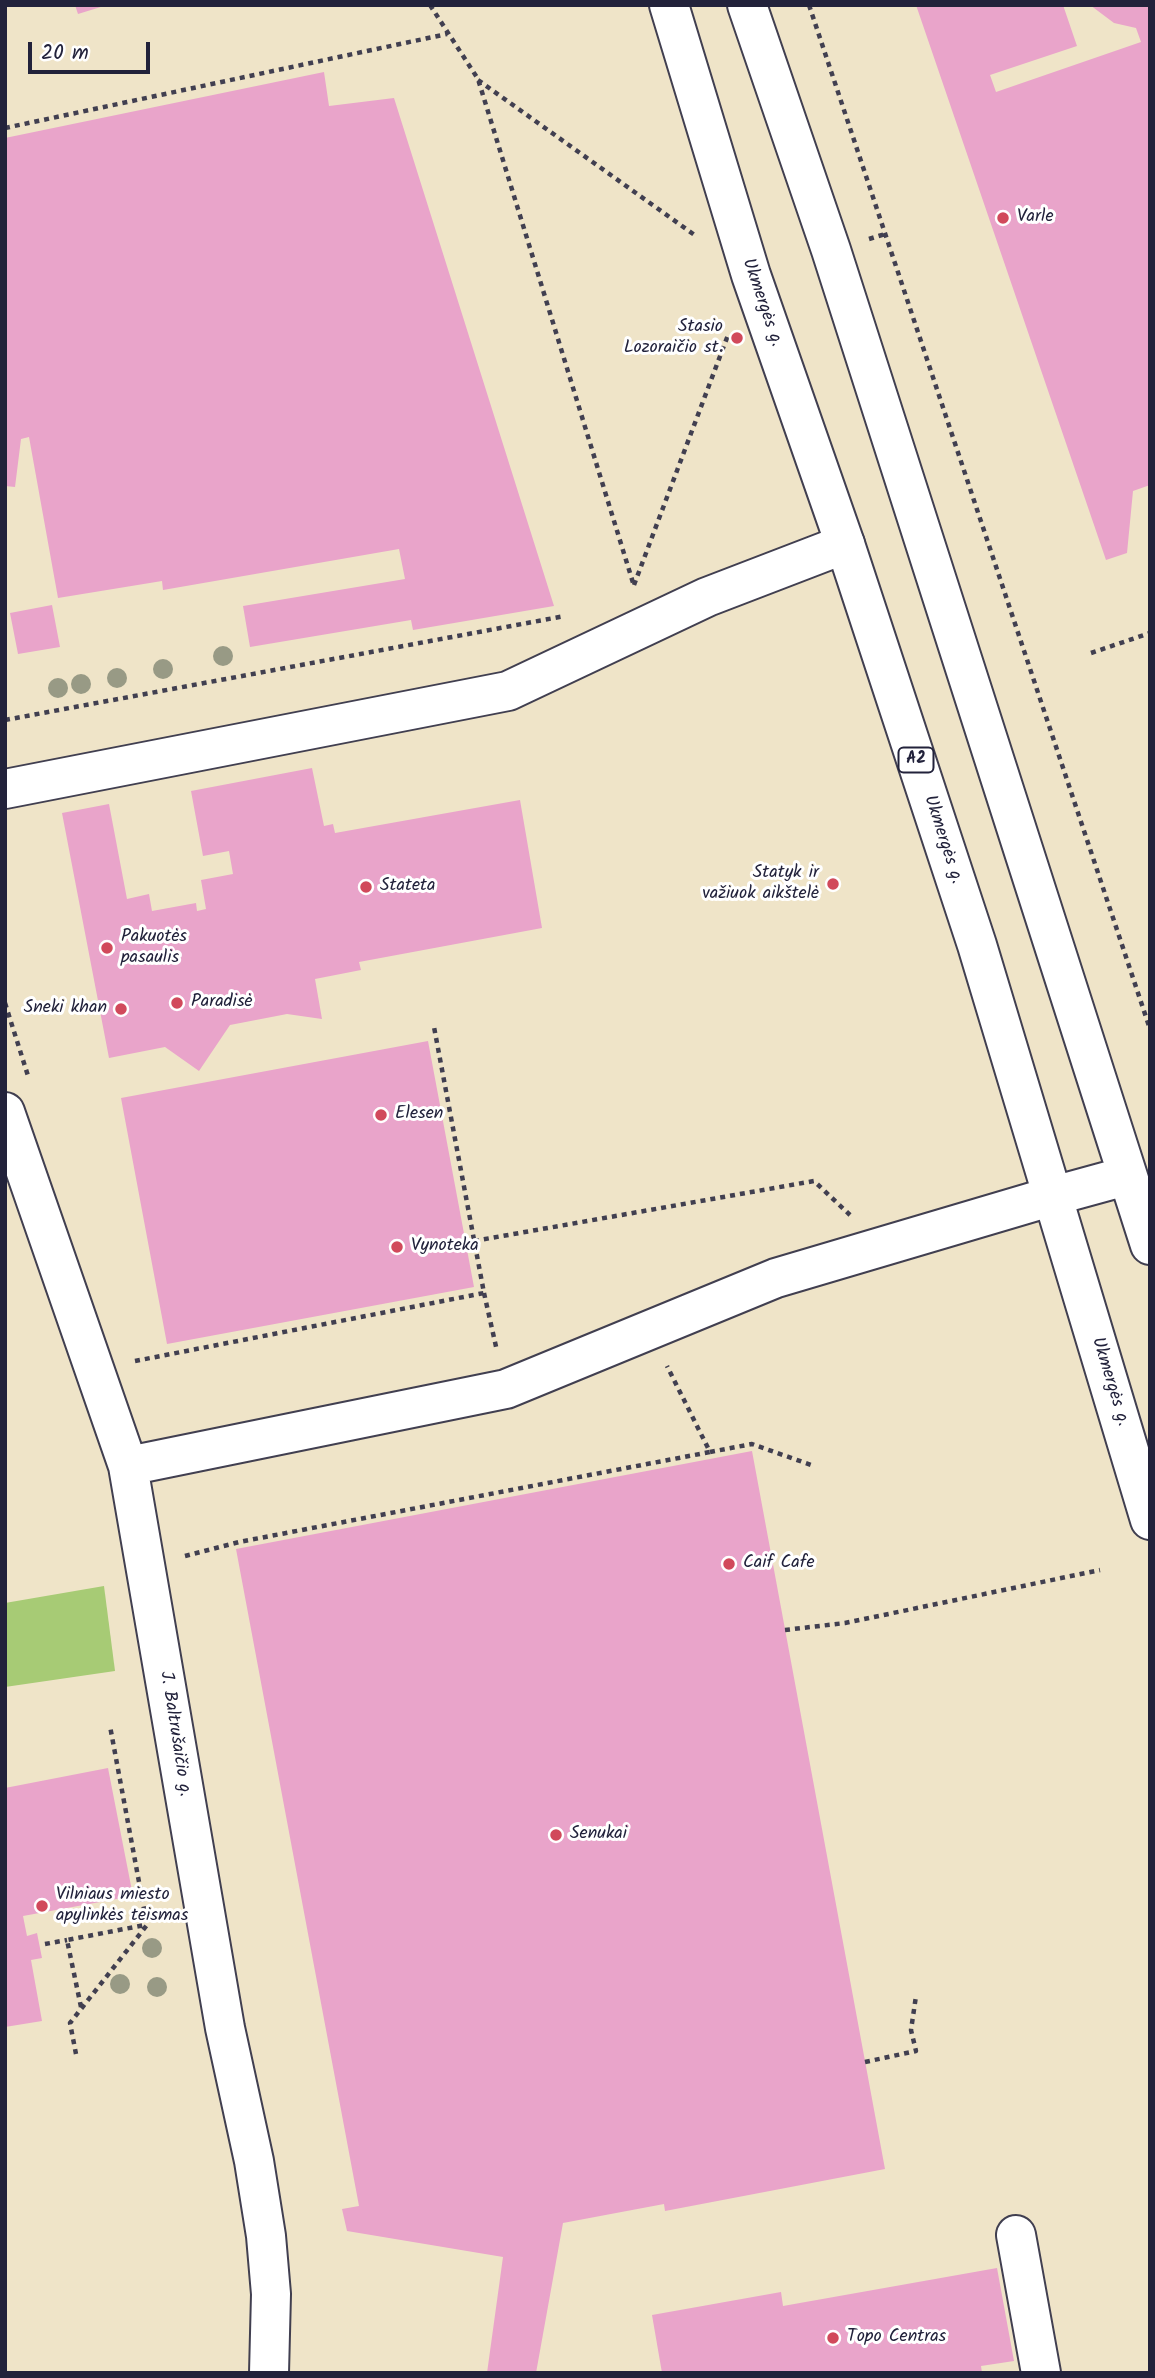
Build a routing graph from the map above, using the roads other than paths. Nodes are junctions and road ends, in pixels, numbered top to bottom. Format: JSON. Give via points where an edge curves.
{"nodes":[{"id":1,"x":669,"y":5,"type":"edge"},
{"id":2,"x":747,"y":5,"type":"edge"},
{"id":3,"x":845,"y":544,"type":"junction"},
{"id":4,"x":5,"y":789,"type":"edge"},
{"id":5,"x":19,"y":1099,"type":"edge"},
{"id":6,"x":1126,"y":1176,"type":"junction"},
{"id":7,"x":1053,"y":1196,"type":"junction"},
{"id":8,"x":1150,"y":1245,"type":"edge"},
{"id":9,"x":128,"y":1466,"type":"junction"},
{"id":10,"x":1150,"y":1520,"type":"edge"},
{"id":11,"x":1016,"y":2235,"type":"dead end"},
{"id":12,"x":269,"y":2373,"type":"edge"},
{"id":13,"x":1041,"y":2373,"type":"edge"}],
"edges":[{"from":1,"to":3,"type":"main road","name":"Ukmergės g.","number":"A2","via":[[751,275]]},
{"from":2,"to":6,"type":"main road","via":[[831,250]]},
{"from":3,"to":4,"type":"main road","via":[[707,597],[508,691]]},
{"from":3,"to":7,"type":"main road","name":"Ukmergės g.","number":"A2","via":[[977,945]]},
{"from":5,"to":9,"type":"main road","name":"J. Baltrušaičio g."},
{"from":6,"to":7,"type":"main road"},
{"from":6,"to":8,"type":"main road"},
{"from":7,"to":9,"type":"main road","via":[[776,1278],[506,1389]]},
{"from":7,"to":10,"type":"main road","name":"Ukmergės g.","number":"A2"},
{"from":9,"to":12,"type":"main road","name":"J. Baltrušaičio g.","via":[[225,2028],[266,2236],[271,2294]]},
{"from":11,"to":13,"type":"main road"}]}
